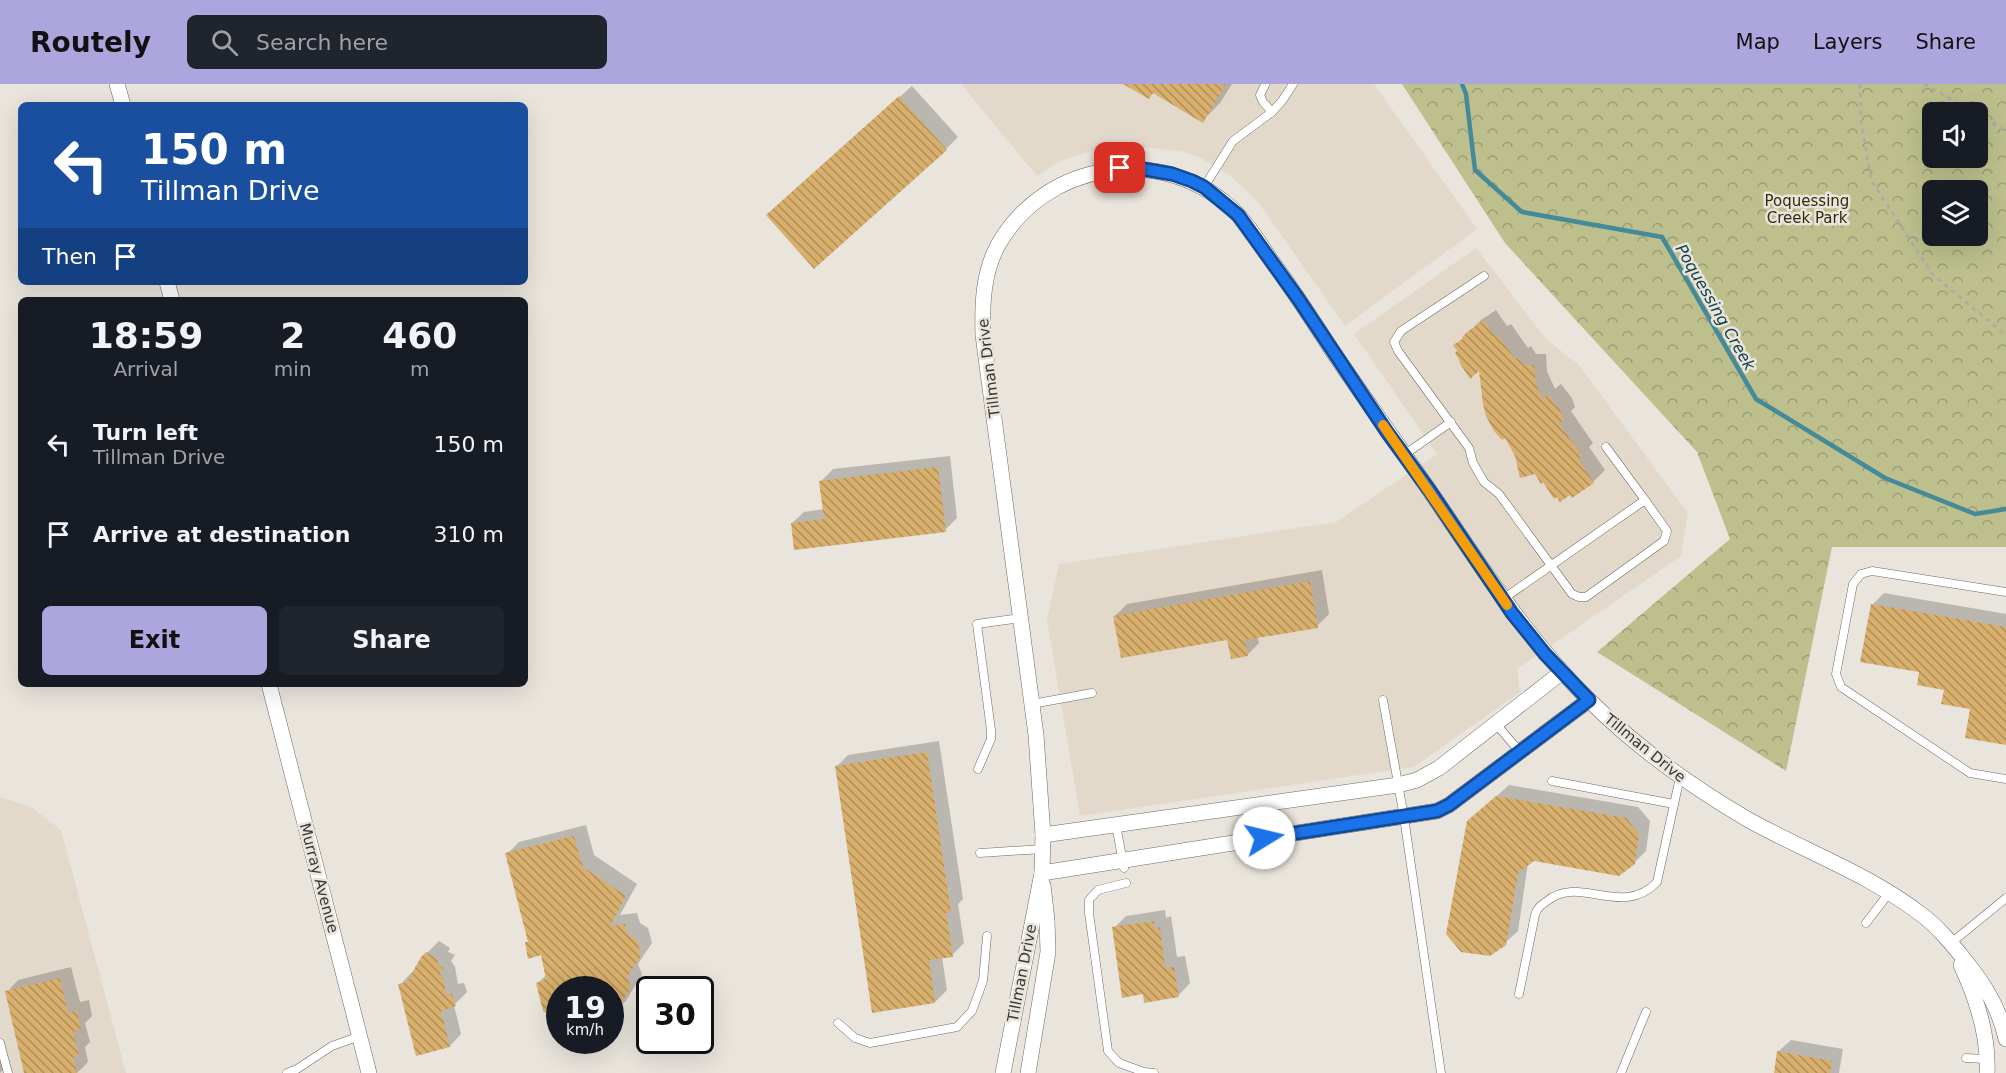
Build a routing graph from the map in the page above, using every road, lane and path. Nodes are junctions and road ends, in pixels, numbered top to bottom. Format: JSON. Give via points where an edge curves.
{"nodes":[{"id":1,"x":117,"y":84,"type":"edge"},
{"id":2,"x":1293,"y":84,"type":"edge"},
{"id":3,"x":1860,"y":84,"type":"edge"},
{"id":4,"x":1924,"y":84,"type":"edge"},
{"id":5,"x":1265,"y":85,"type":"edge"},
{"id":6,"x":122,"y":102,"type":"edge"},
{"id":7,"x":1956,"y":102,"type":"edge"},
{"id":8,"x":1272,"y":112,"type":"junction"},
{"id":9,"x":1988,"y":121,"type":"edge"},
{"id":10,"x":2006,"y":131,"type":"edge"},
{"id":11,"x":1204,"y":187,"type":"junction"},
{"id":12,"x":1484,"y":276,"type":"dead end"},
{"id":13,"x":2006,"y":335,"type":"edge"},
{"id":14,"x":1450,"y":422,"type":"junction"},
{"id":15,"x":1606,"y":447,"type":"dead end"},
{"id":16,"x":1404,"y":455,"type":"junction"},
{"id":17,"x":1645,"y":500,"type":"junction"},
{"id":18,"x":1550,"y":566,"type":"junction"},
{"id":19,"x":2006,"y":592,"type":"edge"},
{"id":20,"x":1503,"y":599,"type":"junction"},
{"id":21,"x":1021,"y":618,"type":"junction"},
{"id":22,"x":1562,"y":672,"type":"junction"},
{"id":23,"x":270,"y":687,"type":"edge"},
{"id":24,"x":1092,"y":693,"type":"dead end"},
{"id":25,"x":1383,"y":700,"type":"dead end"},
{"id":26,"x":1589,"y":700,"type":"junction"},
{"id":27,"x":1032,"y":704,"type":"junction"},
{"id":28,"x":1496,"y":724,"type":"junction"},
{"id":29,"x":1520,"y":752,"type":"junction"},
{"id":30,"x":978,"y":769,"type":"dead end"},
{"id":31,"x":1680,"y":777,"type":"junction"},
{"id":32,"x":2006,"y":778,"type":"edge"},
{"id":33,"x":1552,"y":781,"type":"dead end"},
{"id":34,"x":1398,"y":785,"type":"junction"},
{"id":35,"x":1674,"y":804,"type":"junction"},
{"id":36,"x":1404,"y":817,"type":"junction"},
{"id":37,"x":1116,"y":825,"type":"junction"},
{"id":38,"x":1043,"y":842,"type":"junction"},
{"id":39,"x":980,"y":853,"type":"dead end"},
{"id":40,"x":1124,"y":864,"type":"junction"},
{"id":41,"x":1042,"y":873,"type":"junction"},
{"id":42,"x":1126,"y":883,"type":"dead end"},
{"id":43,"x":1889,"y":893,"type":"junction"},
{"id":44,"x":2006,"y":898,"type":"edge"},
{"id":45,"x":1866,"y":923,"type":"dead end"},
{"id":46,"x":987,"y":936,"type":"dead end"},
{"id":47,"x":1951,"y":943,"type":"junction"},
{"id":48,"x":1520,"y":994,"type":"dead end"},
{"id":49,"x":1646,"y":1012,"type":"dead end"},
{"id":50,"x":838,"y":1023,"type":"dead end"},
{"id":51,"x":360,"y":1036,"type":"junction"},
{"id":52,"x":2006,"y":1039,"type":"edge"},
{"id":53,"x":0,"y":1043,"type":"edge"},
{"id":54,"x":1966,"y":1058,"type":"dead end"},
{"id":55,"x":1986,"y":1066,"type":"edge"},
{"id":56,"x":8,"y":1073,"type":"edge"},
{"id":57,"x":287,"y":1073,"type":"edge"},
{"id":58,"x":369,"y":1073,"type":"edge"},
{"id":59,"x":1004,"y":1073,"type":"edge"},
{"id":60,"x":1028,"y":1073,"type":"edge"},
{"id":61,"x":1154,"y":1073,"type":"edge"},
{"id":62,"x":1441,"y":1073,"type":"edge"},
{"id":63,"x":1621,"y":1073,"type":"edge"}],
"edges":[{"from":1,"to":6,"type":"street"},
{"from":2,"to":8,"type":"lane"},
{"from":3,"to":13,"type":"path","via":[[1861,120],[1871,180],[1933,275]]},
{"from":4,"to":7,"type":"path"},
{"from":5,"to":8,"type":"lane","via":[[1260,95]]},
{"from":8,"to":11,"type":"lane","via":[[1233,141]]},
{"from":9,"to":10,"type":"path"},
{"from":11,"to":16,"type":"street","name":"Tillman Drive","via":[[1249,229]]},
{"from":11,"to":21,"type":"street","name":"Tillman Drive","via":[[1172,174],[1143,169],[1120,168],[1083,176],[1035,202],[998,245],[985,281],[983,335]]},
{"from":12,"to":14,"type":"lane","via":[[1401,331],[1394,342]]},
{"from":14,"to":16,"type":"lane"},
{"from":14,"to":18,"type":"lane","via":[[1469,448],[1477,473],[1499,494]]},
{"from":15,"to":17,"type":"lane"},
{"from":16,"to":20,"type":"street","name":"Tillman Drive"},
{"from":17,"to":18,"type":"lane"},
{"from":17,"to":18,"type":"lane","via":[[1667,531],[1664,541],[1586,597],[1572,594]]},
{"from":18,"to":20,"type":"lane"},
{"from":19,"to":32,"type":"lane","via":[[1872,571],[1862,574],[1853,584],[1836,674],[1841,687],[1970,772]]},
{"from":20,"to":22,"type":"street","name":"Tillman Drive"},
{"from":21,"to":27,"type":"street","name":"Tillman Drive"},
{"from":21,"to":30,"type":"lane","via":[[977,624],[991,730]]},
{"from":22,"to":26,"type":"street","name":"Tillman Drive"},
{"from":22,"to":28,"type":"street"},
{"from":23,"to":51,"type":"street","name":"Murray Avenue"},
{"from":24,"to":27,"type":"lane"},
{"from":25,"to":34,"type":"lane"},
{"from":26,"to":29,"type":"street"},
{"from":26,"to":31,"type":"street","name":"Tillman Drive"},
{"from":27,"to":38,"type":"street","name":"Tillman Drive"},
{"from":28,"to":29,"type":"lane"},
{"from":28,"to":34,"type":"street","via":[[1429,774]]},
{"from":29,"to":36,"type":"street","via":[[1449,805]]},
{"from":31,"to":35,"type":"lane"},
{"from":31,"to":43,"type":"street","name":"Tillman Drive","via":[[1749,820]]},
{"from":33,"to":35,"type":"lane"},
{"from":34,"to":36,"type":"lane"},
{"from":34,"to":37,"type":"street"},
{"from":35,"to":48,"type":"lane","via":[[1660,873],[1651,889],[1625,898],[1562,892],[1537,909]]},
{"from":36,"to":40,"type":"street"},
{"from":36,"to":62,"type":"lane"},
{"from":37,"to":38,"type":"street"},
{"from":37,"to":40,"type":"lane"},
{"from":38,"to":39,"type":"lane"},
{"from":38,"to":41,"type":"street","name":"Tillman Drive"},
{"from":40,"to":41,"type":"street"},
{"from":41,"to":59,"type":"street","name":"Tillman Drive"},
{"from":41,"to":60,"type":"street","name":"Tillman Drive","via":[[1048,952]]},
{"from":42,"to":61,"type":"lane","via":[[1098,890],[1089,900],[1107,1051],[1119,1063]]},
{"from":43,"to":45,"type":"lane"},
{"from":43,"to":47,"type":"street","name":"Tillman Drive","via":[[1924,917]]},
{"from":44,"to":47,"type":"lane"},
{"from":46,"to":50,"type":"lane","via":[[983,981],[972,1011],[957,1027],[870,1043],[855,1038]]},
{"from":47,"to":52,"type":"street","name":"Tillman Drive","via":[[1992,998]]},
{"from":47,"to":55,"type":"street","name":"Tillman Drive","via":[[1978,1013]]},
{"from":49,"to":63,"type":"lane"},
{"from":51,"to":57,"type":"lane","via":[[333,1046]]},
{"from":51,"to":58,"type":"street","name":"Murray Avenue"},
{"from":53,"to":56,"type":"lane"},
{"from":54,"to":55,"type":"lane"}]}
